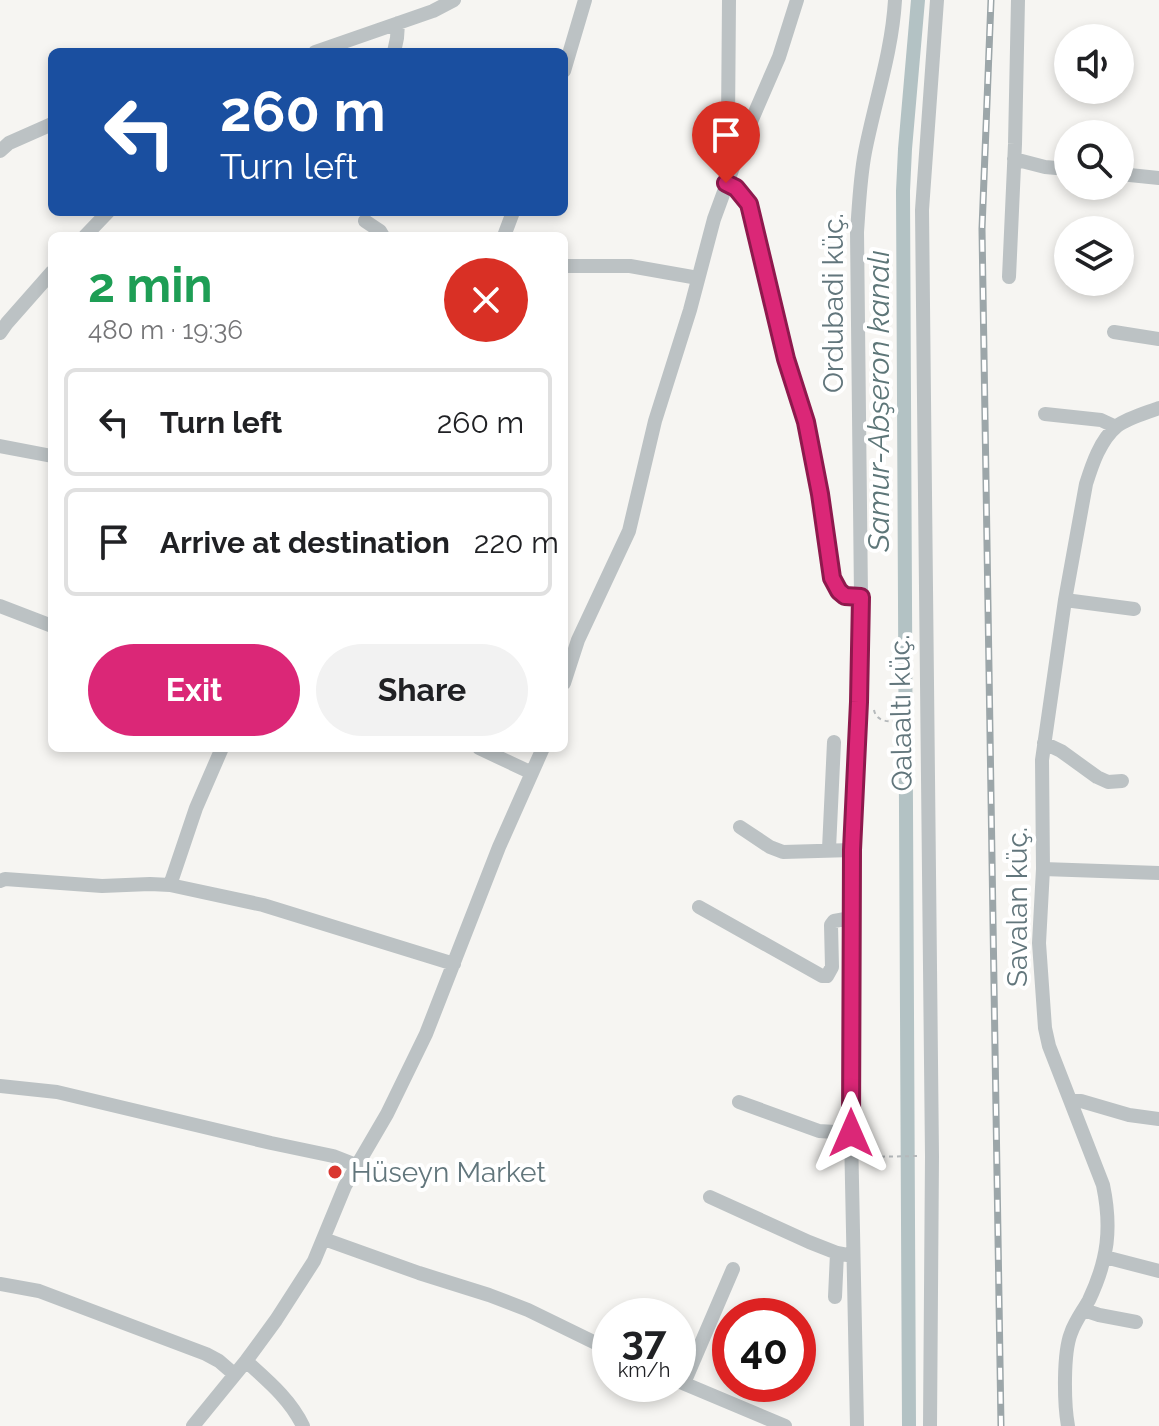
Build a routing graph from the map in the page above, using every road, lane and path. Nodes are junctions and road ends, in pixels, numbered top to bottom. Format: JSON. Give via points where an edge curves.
{"nodes":[{"id":1,"x":454,"y":0,"type":"edge"},
{"id":2,"x":585,"y":0,"type":"edge"},
{"id":3,"x":729,"y":0,"type":"edge"},
{"id":4,"x":797,"y":0,"type":"edge"},
{"id":5,"x":895,"y":0,"type":"edge"},
{"id":6,"x":937,"y":0,"type":"edge"},
{"id":7,"x":1018,"y":0,"type":"edge"},
{"id":8,"x":398,"y":23,"type":"junction"},
{"id":9,"x":326,"y":48,"type":"edge"},
{"id":10,"x":395,"y":48,"type":"edge"},
{"id":11,"x":568,"y":57,"type":"edge"},
{"id":12,"x":48,"y":126,"type":"edge"},
{"id":13,"x":743,"y":140,"type":"junction"},
{"id":14,"x":0,"y":151,"type":"edge"},
{"id":15,"x":1014,"y":159,"type":"junction"},
{"id":16,"x":1054,"y":168,"type":"edge"},
{"id":17,"x":1134,"y":175,"type":"edge"},
{"id":18,"x":1159,"y":178,"type":"edge"},
{"id":19,"x":726,"y":183,"type":"junction"},
{"id":20,"x":365,"y":221,"type":"dead end"},
{"id":21,"x":381,"y":232,"type":"edge"},
{"id":22,"x":568,"y":266,"type":"edge"},
{"id":23,"x":48,"y":277,"type":"edge"},
{"id":24,"x":1009,"y":277,"type":"dead end"},
{"id":25,"x":698,"y":278,"type":"junction"},
{"id":26,"x":1114,"y":332,"type":"dead end"},
{"id":27,"x":0,"y":333,"type":"edge"},
{"id":28,"x":1159,"y":339,"type":"edge"},
{"id":29,"x":1159,"y":408,"type":"edge"},
{"id":30,"x":1045,"y":414,"type":"dead end"},
{"id":31,"x":1116,"y":427,"type":"junction"},
{"id":32,"x":0,"y":446,"type":"edge"},
{"id":33,"x":48,"y":455,"type":"edge"},
{"id":34,"x":861,"y":597,"type":"junction"},
{"id":35,"x":1065,"y":600,"type":"junction"},
{"id":36,"x":0,"y":606,"type":"edge"},
{"id":37,"x":1134,"y":609,"type":"dead end"},
{"id":38,"x":48,"y":624,"type":"edge"},
{"id":39,"x":568,"y":672,"type":"edge"},
{"id":40,"x":859,"y":702,"type":"junction"},
{"id":41,"x":926,"y":719,"type":"junction"},
{"id":42,"x":834,"y":742,"type":"dead end"},
{"id":43,"x":1044,"y":743,"type":"junction"},
{"id":44,"x":220,"y":752,"type":"edge"},
{"id":45,"x":487,"y":752,"type":"edge"},
{"id":46,"x":541,"y":752,"type":"edge"},
{"id":47,"x":532,"y":773,"type":"junction"},
{"id":48,"x":1122,"y":781,"type":"dead end"},
{"id":49,"x":740,"y":827,"type":"dead end"},
{"id":50,"x":829,"y":849,"type":"junction"},
{"id":51,"x":852,"y":850,"type":"junction"},
{"id":52,"x":1043,"y":869,"type":"junction"},
{"id":53,"x":1159,"y":873,"type":"edge"},
{"id":54,"x":0,"y":881,"type":"edge"},
{"id":55,"x":170,"y":885,"type":"junction"},
{"id":56,"x":699,"y":907,"type":"dead end"},
{"id":57,"x":851,"y":918,"type":"junction"},
{"id":58,"x":454,"y":964,"type":"junction"},
{"id":59,"x":0,"y":1086,"type":"edge"},
{"id":60,"x":1072,"y":1101,"type":"junction"},
{"id":61,"x":739,"y":1102,"type":"dead end"},
{"id":62,"x":1159,"y":1119,"type":"edge"},
{"id":63,"x":851,"y":1133,"type":"junction"},
{"id":64,"x":932,"y":1156,"type":"junction"},
{"id":65,"x":852,"y":1158,"type":"junction"},
{"id":66,"x":356,"y":1165,"type":"junction"},
{"id":67,"x":710,"y":1197,"type":"dead end"},
{"id":68,"x":324,"y":1239,"type":"junction"},
{"id":69,"x":837,"y":1253,"type":"junction"},
{"id":70,"x":853,"y":1256,"type":"junction"},
{"id":71,"x":1105,"y":1257,"type":"junction"},
{"id":72,"x":733,"y":1269,"type":"dead end"},
{"id":73,"x":1159,"y":1271,"type":"edge"},
{"id":74,"x":0,"y":1284,"type":"edge"},
{"id":75,"x":835,"y":1297,"type":"dead end"},
{"id":76,"x":1084,"y":1310,"type":"junction"},
{"id":77,"x":1136,"y":1322,"type":"dead end"},
{"id":78,"x":592,"y":1341,"type":"edge"},
{"id":79,"x":696,"y":1349,"type":"edge"},
{"id":80,"x":246,"y":1361,"type":"junction"},
{"id":81,"x":234,"y":1374,"type":"junction"},
{"id":82,"x":696,"y":1388,"type":"edge"},
{"id":83,"x":193,"y":1426,"type":"edge"},
{"id":84,"x":303,"y":1426,"type":"edge"},
{"id":85,"x":785,"y":1426,"type":"edge"},
{"id":86,"x":857,"y":1426,"type":"edge"},
{"id":87,"x":930,"y":1426,"type":"edge"},
{"id":88,"x":1068,"y":1426,"type":"edge"}],
"edges":[{"from":1,"to":8,"type":"street"},
{"from":2,"to":11,"type":"street"},
{"from":3,"to":13,"type":"street","via":[[728,124]]},
{"from":4,"to":13,"type":"street"},
{"from":5,"to":34,"type":"street","name":"Ordubadi küç.","via":[[865,152],[857,232]]},
{"from":6,"to":41,"type":"street","name":"Qalaaltı küç.","via":[[922,210]]},
{"from":7,"to":15,"type":"street"},
{"from":8,"to":9,"type":"street"},
{"from":8,"to":10,"type":"street"},
{"from":12,"to":14,"type":"street"},
{"from":13,"to":19,"type":"street"},
{"from":15,"to":16,"type":"street"},
{"from":15,"to":24,"type":"street"},
{"from":17,"to":18,"type":"street"},
{"from":19,"to":25,"type":"street"},
{"from":19,"to":34,"type":"street","via":[[749,204],[806,422],[832,578],[845,596]]},
{"from":20,"to":21,"type":"street"},
{"from":22,"to":25,"type":"street","via":[[630,266]]},
{"from":23,"to":27,"type":"street"},
{"from":25,"to":39,"type":"street","via":[[629,531]]},
{"from":26,"to":28,"type":"street"},
{"from":29,"to":31,"type":"street"},
{"from":30,"to":31,"type":"street","via":[[1101,420]]},
{"from":31,"to":35,"type":"street","name":"Savalan küç.","via":[[1099,450],[1086,484]]},
{"from":32,"to":33,"type":"street"},
{"from":34,"to":40,"type":"street","name":"Ordubadi küç."},
{"from":35,"to":37,"type":"street"},
{"from":35,"to":43,"type":"street","name":"Savalan küç."},
{"from":36,"to":38,"type":"street"},
{"from":40,"to":41,"type":"path","via":[[872,707],[877,719]]},
{"from":40,"to":51,"type":"street","name":"Ordubadi küç."},
{"from":41,"to":64,"type":"street","name":"Qalaaltı küç."},
{"from":42,"to":50,"type":"street"},
{"from":43,"to":48,"type":"street","via":[[1097,777]]},
{"from":43,"to":52,"type":"street","name":"Savalan küç."},
{"from":44,"to":55,"type":"street"},
{"from":45,"to":47,"type":"street"},
{"from":46,"to":47,"type":"street"},
{"from":47,"to":58,"type":"street"},
{"from":49,"to":50,"type":"street","via":[[783,852]]},
{"from":50,"to":51,"type":"street"},
{"from":51,"to":57,"type":"street","name":"Ordubadi küç."},
{"from":52,"to":53,"type":"street"},
{"from":52,"to":60,"type":"street","name":"Savalan küç.","via":[[1039,943],[1045,1028]]},
{"from":54,"to":55,"type":"street"},
{"from":55,"to":58,"type":"street","via":[[263,905]]},
{"from":56,"to":57,"type":"street","via":[[822,976],[832,967],[831,925]]},
{"from":57,"to":63,"type":"street","name":"Ordubadi küç."},
{"from":58,"to":66,"type":"street","via":[[405,1081]]},
{"from":59,"to":66,"type":"street","via":[[57,1092]]},
{"from":60,"to":62,"type":"street"},
{"from":60,"to":71,"type":"street","name":"Savalan küç.","via":[[1103,1185]]},
{"from":61,"to":63,"type":"street","via":[[819,1131]]},
{"from":63,"to":65,"type":"street","name":"Ordubadi küç."},
{"from":64,"to":65,"type":"path"},
{"from":64,"to":87,"type":"street","name":"Qalaaltı küç."},
{"from":65,"to":70,"type":"street","name":"Ordubadi küç."},
{"from":66,"to":68,"type":"street"},
{"from":67,"to":69,"type":"street"},
{"from":68,"to":78,"type":"street","via":[[489,1295]]},
{"from":68,"to":80,"type":"street","via":[[299,1286]]},
{"from":69,"to":70,"type":"street"},
{"from":69,"to":75,"type":"street"},
{"from":70,"to":86,"type":"street","name":"Ordubadi küç."},
{"from":71,"to":73,"type":"street"},
{"from":71,"to":76,"type":"street","name":"Savalan küç."},
{"from":72,"to":79,"type":"street"},
{"from":74,"to":81,"type":"street","via":[[39,1291],[138,1327],[206,1354]]},
{"from":76,"to":77,"type":"street"},
{"from":76,"to":88,"type":"street","name":"Savalan küç.","via":[[1068,1345]]},
{"from":80,"to":81,"type":"street"},
{"from":80,"to":84,"type":"street","via":[[282,1395]]},
{"from":81,"to":83,"type":"street"},
{"from":82,"to":85,"type":"street"}]}
